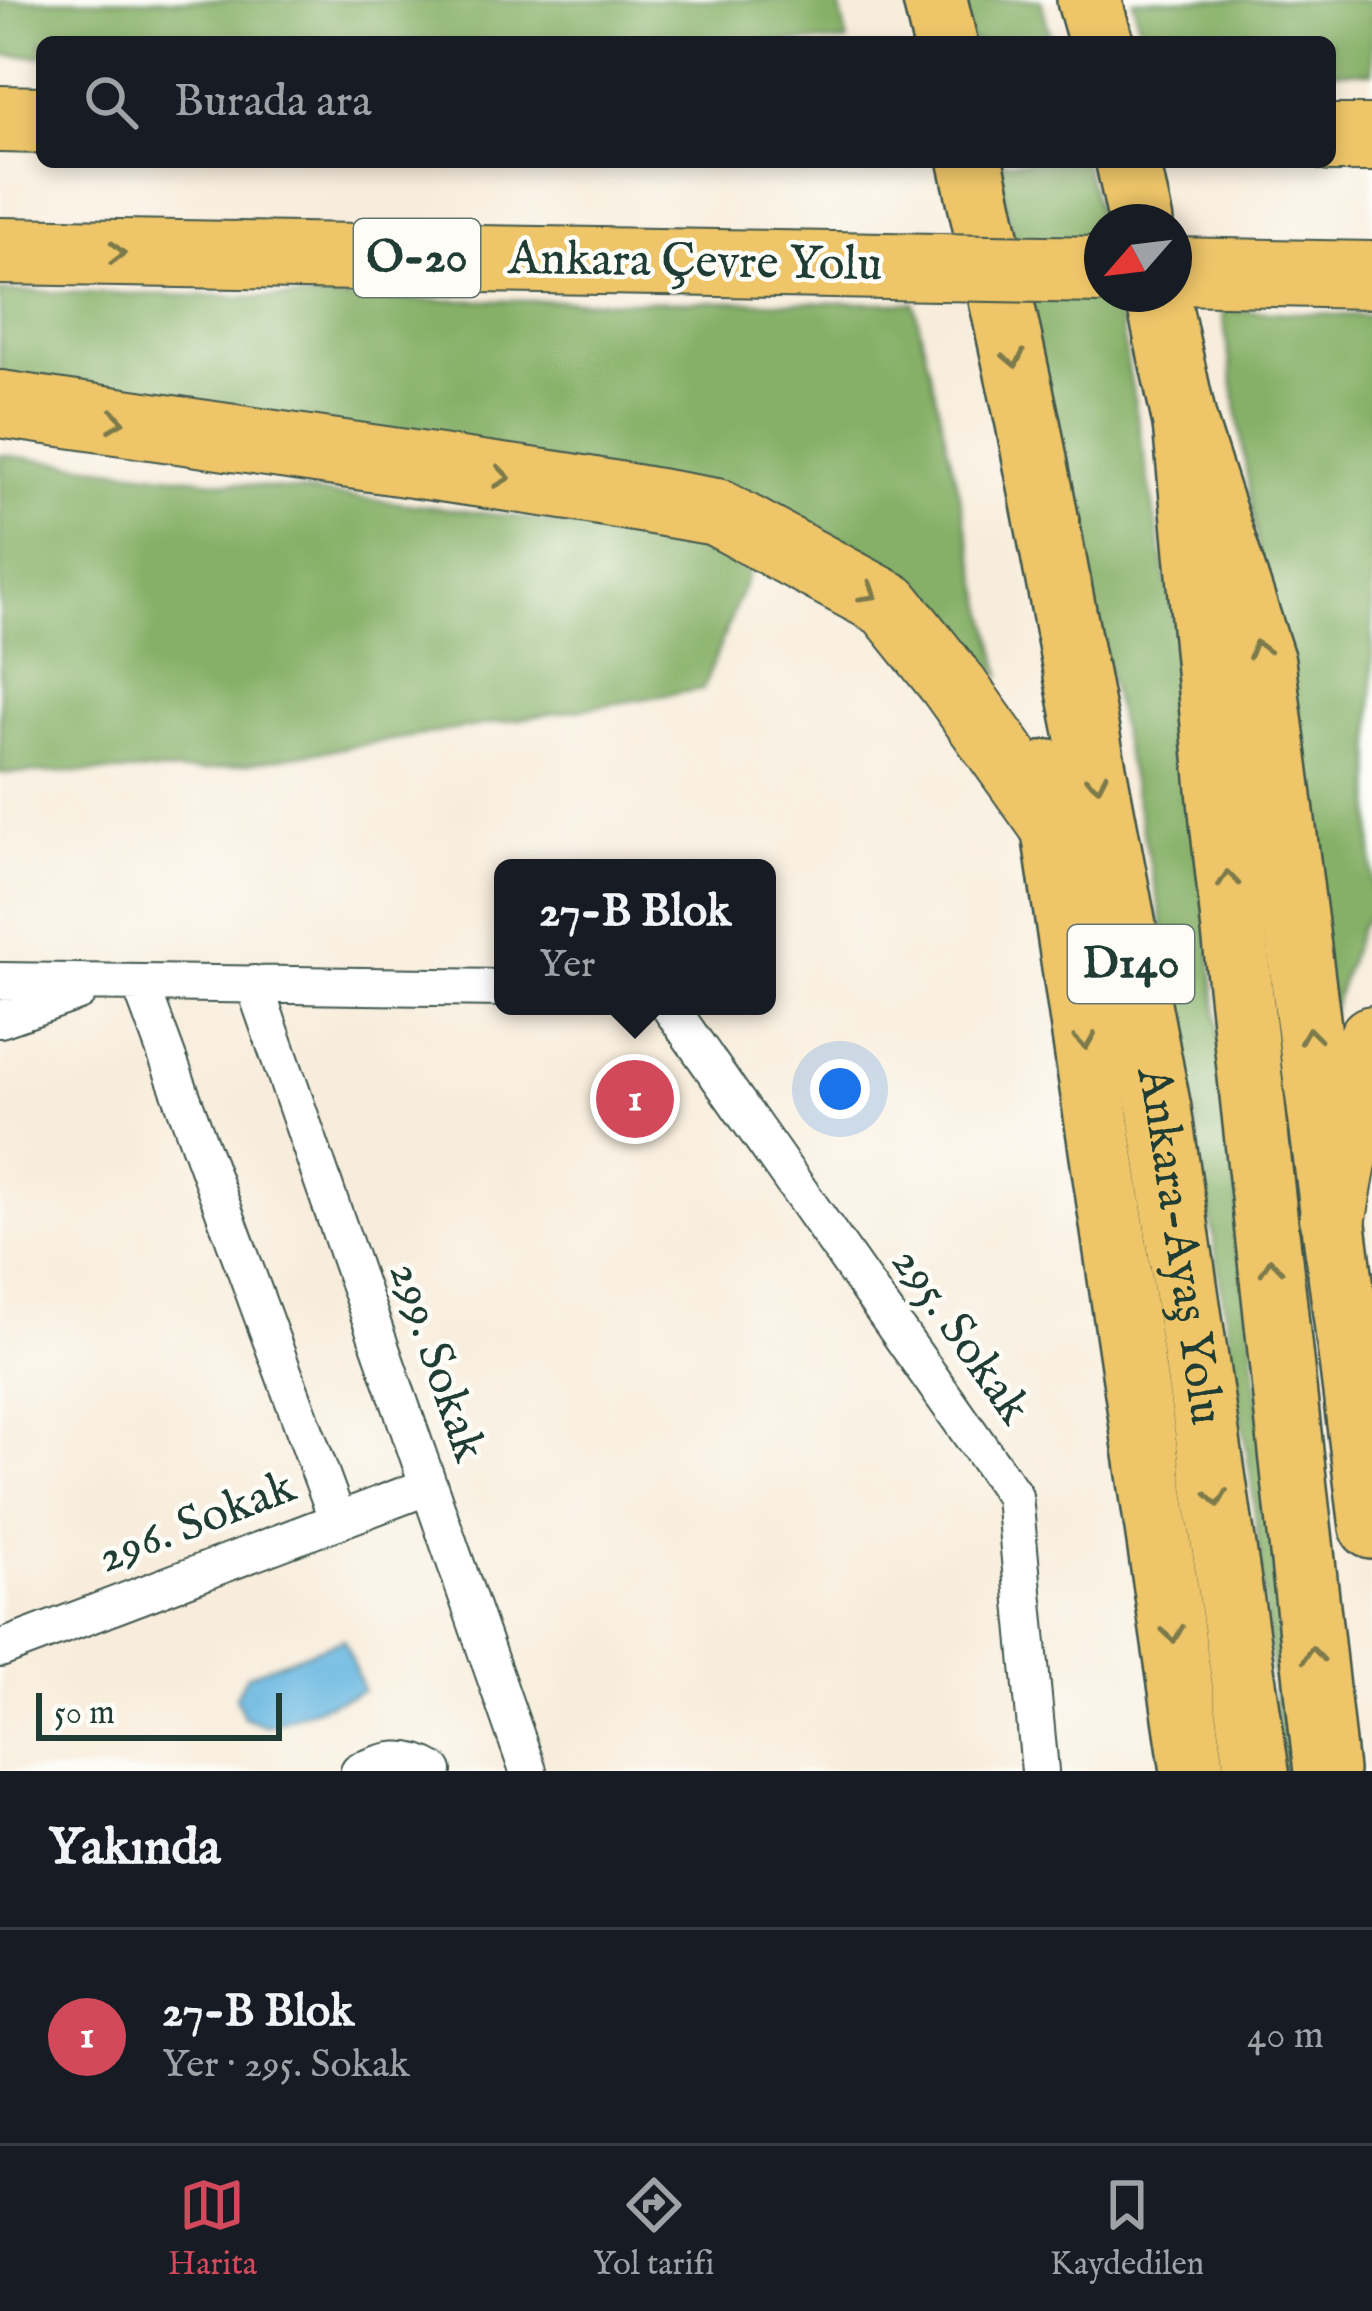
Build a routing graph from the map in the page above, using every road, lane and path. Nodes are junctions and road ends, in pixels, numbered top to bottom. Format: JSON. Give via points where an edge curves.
{"nodes":[{"id":1,"x":935,"y":0,"type":"edge"},
{"id":2,"x":1090,"y":0,"type":"edge"},
{"id":3,"x":944,"y":36,"type":"edge"},
{"id":4,"x":1099,"y":36,"type":"edge"},
{"id":5,"x":0,"y":119,"type":"edge"},
{"id":6,"x":36,"y":120,"type":"edge"},
{"id":7,"x":1336,"y":138,"type":"edge"},
{"id":8,"x":1372,"y":138,"type":"edge"},
{"id":9,"x":972,"y":168,"type":"edge"},
{"id":10,"x":1129,"y":168,"type":"edge"},
{"id":11,"x":1137,"y":204,"type":"edge"},
{"id":12,"x":0,"y":251,"type":"edge"},
{"id":13,"x":1084,"y":270,"type":"edge"},
{"id":14,"x":1192,"y":272,"type":"edge"},
{"id":15,"x":1372,"y":275,"type":"edge"},
{"id":16,"x":1161,"y":312,"type":"edge"},
{"id":17,"x":0,"y":404,"type":"edge"},
{"id":18,"x":1185,"y":422,"type":"junction"},
{"id":19,"x":1028,"y":423,"type":"junction"},
{"id":20,"x":1053,"y":825,"type":"junction"},
{"id":21,"x":0,"y":981,"type":"edge"},
{"id":22,"x":122,"y":982,"type":"junction"},
{"id":23,"x":254,"y":984,"type":"junction"},
{"id":24,"x":494,"y":988,"type":"edge"},
{"id":25,"x":675,"y":1015,"type":"edge"},
{"id":26,"x":0,"y":1019,"type":"edge"},
{"id":27,"x":1372,"y":1039,"type":"edge"},
{"id":28,"x":1333,"y":1217,"type":"junction"},
{"id":29,"x":429,"y":1486,"type":"junction"},
{"id":30,"x":338,"y":1521,"type":"junction"},
{"id":31,"x":1372,"y":1527,"type":"edge"},
{"id":32,"x":0,"y":1649,"type":"edge"},
{"id":33,"x":359,"y":1771,"type":"edge"},
{"id":34,"x":434,"y":1771,"type":"edge"},
{"id":35,"x":528,"y":1771,"type":"edge"},
{"id":36,"x":1040,"y":1771,"type":"edge"},
{"id":37,"x":1193,"y":1771,"type":"edge"},
{"id":38,"x":1257,"y":1771,"type":"edge"},
{"id":39,"x":1326,"y":1771,"type":"edge"}],
"edges":[{"from":1,"to":3,"type":"highway"},
{"from":2,"to":4,"type":"highway"},
{"from":5,"to":6,"type":"highway"},
{"from":7,"to":8,"type":"highway"},
{"from":9,"to":19,"type":"highway","name":"Ankara-Ayaş Yolu","number":"D140","one_way":true},
{"from":10,"to":11,"type":"highway"},
{"from":12,"to":13,"type":"highway","name":"Ankara Çevre Yolu","number":"O-20","one_way":true,"bridge":true},
{"from":14,"to":15,"type":"highway"},
{"from":16,"to":18,"type":"highway","number":"D140"},
{"from":17,"to":20,"type":"highway","one_way":true,"via":[[716,512],[889,604]]},
{"from":28,"to":18,"type":"highway","one_way":true,"via":[[1263,662]]},
{"from":39,"to":18,"type":"highway","name":"Ankara-Ayaş Yolu","number":"D140","one_way":true},
{"from":19,"to":20,"type":"highway"},
{"from":19,"to":38,"type":"highway","name":"Ankara-Ayaş Yolu","number":"D140","one_way":true,"via":[[1160,1109]]},
{"from":20,"to":37,"type":"highway","one_way":true},
{"from":21,"to":22,"type":"street"},
{"from":22,"to":23,"type":"street"},
{"from":22,"to":26,"type":"street"},
{"from":22,"to":30,"type":"street"},
{"from":23,"to":24,"type":"street"},
{"from":23,"to":29,"type":"street","name":"299. Sokak"},
{"from":25,"to":36,"type":"street","name":"295. Sokak","via":[[1014,1496]]},
{"from":27,"to":28,"type":"highway"},
{"from":28,"to":31,"type":"highway"},
{"from":29,"to":30,"type":"street","name":"296. Sokak"},
{"from":29,"to":35,"type":"street","name":"299. Sokak"},
{"from":30,"to":32,"type":"street","name":"296. Sokak"},
{"from":33,"to":34,"type":"street","via":[[396,1757]]}]}
